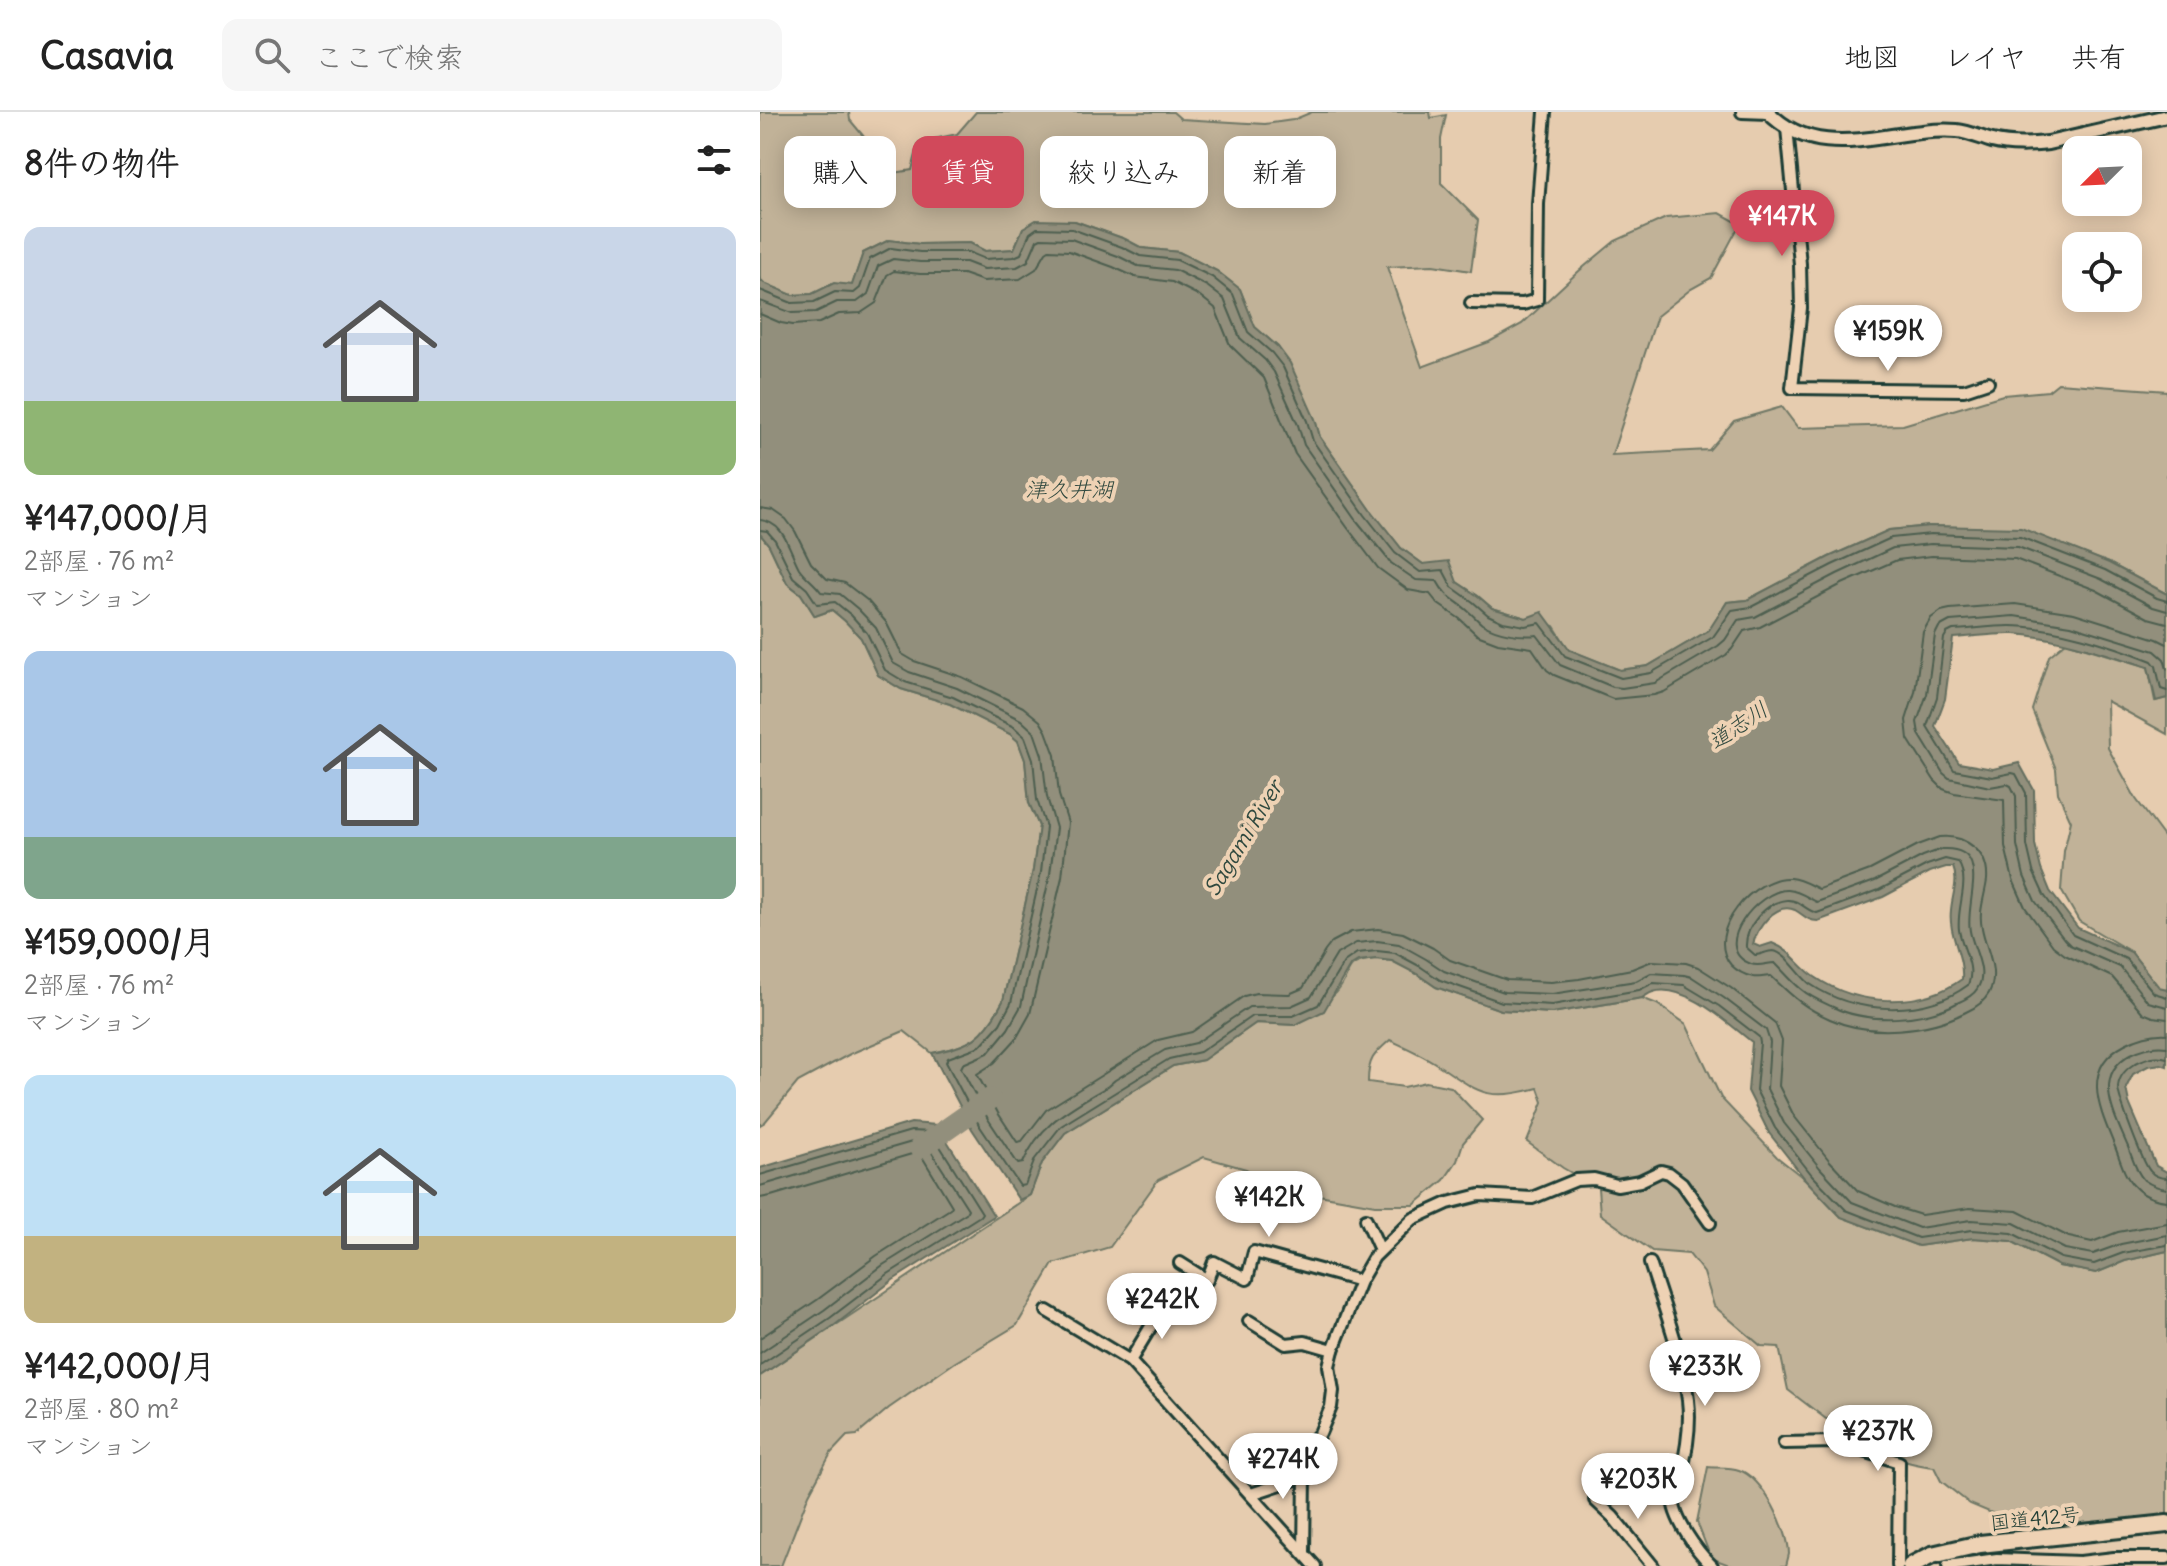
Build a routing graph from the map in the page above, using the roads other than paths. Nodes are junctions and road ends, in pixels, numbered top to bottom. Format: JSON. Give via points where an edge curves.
{"nodes":[{"id":1,"x":1545,"y":112,"type":"edge"},
{"id":2,"x":1742,"y":112,"type":"edge"},
{"id":3,"x":1768,"y":113,"type":"edge"},
{"id":4,"x":2167,"y":116,"type":"edge"},
{"id":5,"x":1787,"y":128,"type":"junction"},
{"id":6,"x":1471,"y":303,"type":"dead end"},
{"id":7,"x":1988,"y":382,"type":"dead end"},
{"id":8,"x":1366,"y":1219,"type":"dead end"},
{"id":9,"x":1710,"y":1223,"type":"dead end"},
{"id":10,"x":1380,"y":1250,"type":"junction"},
{"id":11,"x":1180,"y":1263,"type":"dead end"},
{"id":12,"x":1650,"y":1263,"type":"dead end"},
{"id":13,"x":1360,"y":1281,"type":"junction"},
{"id":14,"x":1165,"y":1303,"type":"dead end"},
{"id":15,"x":1047,"y":1311,"type":"dead end"},
{"id":16,"x":1249,"y":1321,"type":"dead end"},
{"id":17,"x":1333,"y":1350,"type":"junction"},
{"id":18,"x":1130,"y":1361,"type":"junction"},
{"id":19,"x":1784,"y":1443,"type":"dead end"},
{"id":20,"x":1305,"y":1476,"type":"junction"},
{"id":21,"x":1251,"y":1494,"type":"junction"},
{"id":22,"x":1595,"y":1500,"type":"dead end"},
{"id":23,"x":2167,"y":1524,"type":"edge"},
{"id":24,"x":1304,"y":1553,"type":"junction"},
{"id":25,"x":2167,"y":1558,"type":"edge"},
{"id":26,"x":1315,"y":1566,"type":"edge"},
{"id":27,"x":1653,"y":1566,"type":"edge"},
{"id":28,"x":1712,"y":1566,"type":"edge"},
{"id":29,"x":1898,"y":1566,"type":"edge"},
{"id":30,"x":1911,"y":1566,"type":"edge"},
{"id":31,"x":1948,"y":1566,"type":"edge"}],
"edges":[{"from":1,"to":6,"type":"street","via":[[1537,300]]},
{"from":2,"to":3,"type":"street"},
{"from":3,"to":5,"type":"street"},
{"from":4,"to":5,"type":"street","via":[[2029,145],[1959,131],[1828,142]]},
{"from":5,"to":7,"type":"street","via":[[1801,308],[1792,388],[1964,390]]},
{"from":8,"to":10,"type":"street"},
{"from":9,"to":10,"type":"street","via":[[1682,1183],[1661,1171],[1617,1185],[1576,1180],[1532,1198],[1480,1195],[1448,1203],[1413,1219]]},
{"from":10,"to":13,"type":"street"},
{"from":11,"to":13,"type":"street","via":[[1207,1280],[1214,1262],[1247,1279],[1254,1252]]},
{"from":12,"to":28,"type":"street","via":[[1682,1365],[1688,1404],[1688,1439],[1673,1496],[1692,1545]]},
{"from":13,"to":17,"type":"street"},
{"from":14,"to":18,"type":"street"},
{"from":15,"to":18,"type":"street"},
{"from":16,"to":17,"type":"street","via":[[1286,1344],[1305,1342]]},
{"from":17,"to":20,"type":"street","via":[[1331,1407],[1308,1447]]},
{"from":18,"to":21,"type":"street"},
{"from":19,"to":29,"type":"street","via":[[1836,1442],[1899,1462]]},
{"from":20,"to":21,"type":"street"},
{"from":20,"to":24,"type":"street"},
{"from":21,"to":24,"type":"street"},
{"from":22,"to":27,"type":"street"},
{"from":23,"to":30,"type":"highway","name":"国道412号","via":[[1980,1544],[1932,1555]]},
{"from":24,"to":26,"type":"street"},
{"from":25,"to":31,"type":"street","via":[[1997,1559]]}]}
